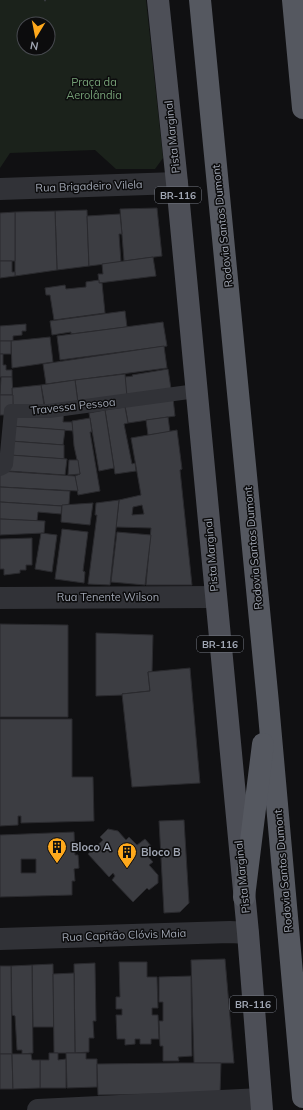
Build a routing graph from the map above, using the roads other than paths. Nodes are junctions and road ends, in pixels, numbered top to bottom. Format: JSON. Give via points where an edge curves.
{"nodes":[{"id":1,"x":158,"y":0,"type":"edge"},
{"id":2,"x":200,"y":0,"type":"edge"},
{"id":3,"x":293,"y":0,"type":"edge"},
{"id":4,"x":303,"y":108,"type":"edge"},
{"id":5,"x":177,"y":183,"type":"junction"},
{"id":6,"x":0,"y":189,"type":"edge"},
{"id":7,"x":196,"y":391,"type":"junction"},
{"id":8,"x":0,"y":468,"type":"edge"},
{"id":9,"x":215,"y":597,"type":"junction"},
{"id":10,"x":0,"y":598,"type":"edge"},
{"id":11,"x":268,"y":703,"type":"junction"},
{"id":12,"x":244,"y":897,"type":"junction"},
{"id":13,"x":248,"y":933,"type":"junction"},
{"id":14,"x":0,"y":939,"type":"edge"},
{"id":15,"x":303,"y":1097,"type":"edge"},
{"id":16,"x":261,"y":1105,"type":"edge"},
{"id":17,"x":38,"y":1110,"type":"edge"}],
"edges":[{"from":1,"to":5,"type":"main road","name":"Pista Marginal","number":"BR-116"},
{"from":2,"to":11,"type":"highway","name":"Rodovia Santos Dumont"},
{"from":3,"to":4,"type":"highway"},
{"from":5,"to":6,"type":"street","name":"Rua Brigadeiro Vilela"},
{"from":5,"to":7,"type":"main road","name":"Pista Marginal","number":"BR-116"},
{"from":7,"to":8,"type":"lane","name":"Travessa Pessoa","via":[[49,411],[10,411],[6,464]]},
{"from":7,"to":9,"type":"main road","name":"Pista Marginal","number":"BR-116"},
{"from":9,"to":10,"type":"street","name":"Rua Tenente Wilson"},
{"from":9,"to":12,"type":"main road","name":"Pista Marginal","number":"BR-116"},
{"from":11,"to":12,"type":"highway"},
{"from":11,"to":15,"type":"highway","name":"Rodovia Santos Dumont"},
{"from":12,"to":13,"type":"main road","name":"Pista Marginal","number":"BR-116"},
{"from":13,"to":14,"type":"street","name":"Rua Capitão Clóvis Maia"},
{"from":13,"to":16,"type":"main road","name":"Pista Marginal","number":"BR-116"},
{"from":16,"to":17,"type":"street"}]}
